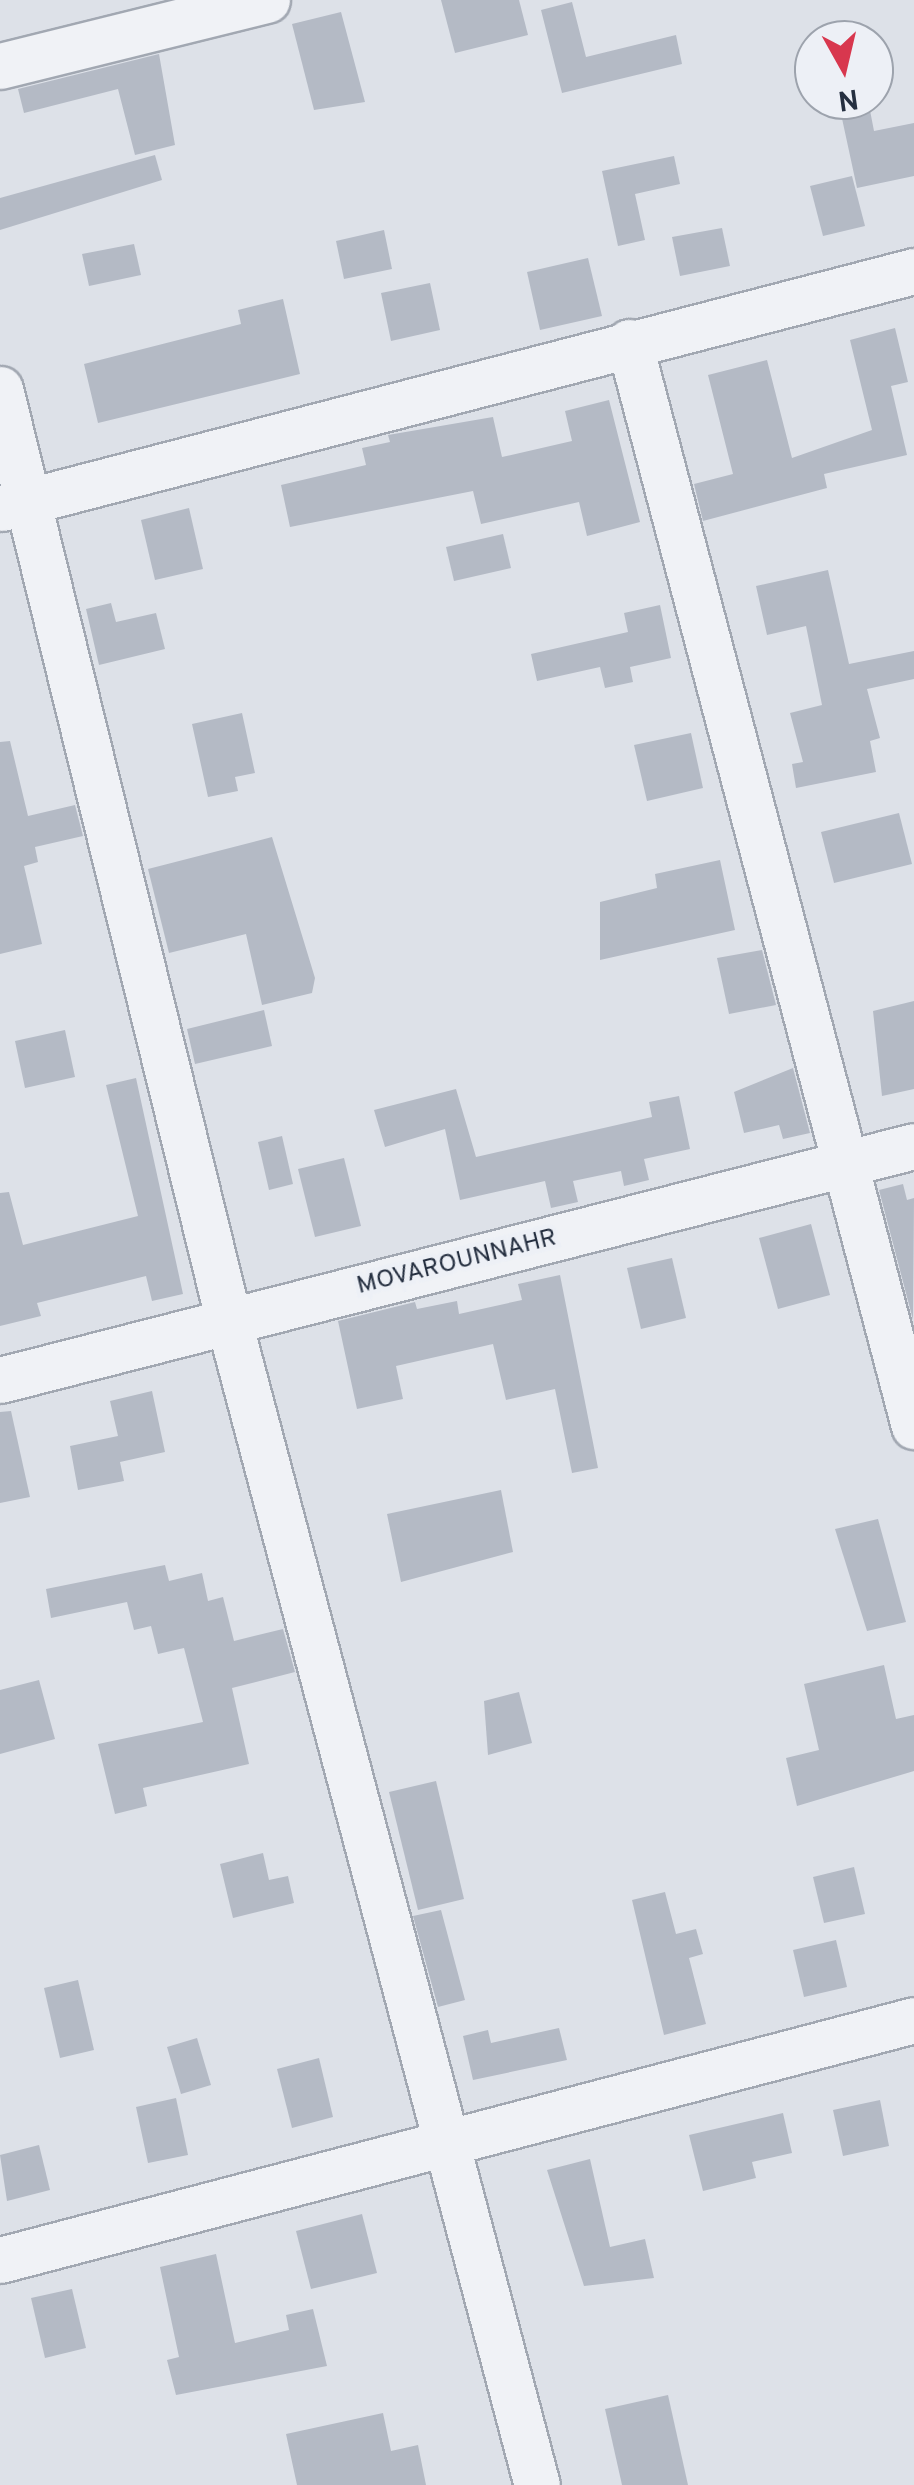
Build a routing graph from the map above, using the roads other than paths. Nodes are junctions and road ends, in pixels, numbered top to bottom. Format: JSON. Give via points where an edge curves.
{"nodes":[{"id":1,"x":267,"y":0,"type":"edge"},
{"id":2,"x":0,"y":66,"type":"edge"},
{"id":3,"x":914,"y":271,"type":"edge"},
{"id":4,"x":630,"y":342,"type":"junction"},
{"id":5,"x":0,"y":389,"type":"edge"},
{"id":6,"x":14,"y":505,"type":"edge"},
{"id":7,"x":914,"y":1146,"type":"edge"},
{"id":8,"x":840,"y":1164,"type":"junction"},
{"id":9,"x":229,"y":1322,"type":"junction"},
{"id":10,"x":0,"y":1380,"type":"edge"},
{"id":11,"x":914,"y":1426,"type":"edge"},
{"id":12,"x":914,"y":2020,"type":"edge"},
{"id":13,"x":454,"y":2148,"type":"junction"},
{"id":14,"x":0,"y":2260,"type":"edge"},
{"id":15,"x":537,"y":2485,"type":"edge"}],
"edges":[{"from":1,"to":2,"type":"street"},
{"from":3,"to":4,"type":"street"},
{"from":4,"to":6,"type":"street"},
{"from":4,"to":8,"type":"street"},
{"from":5,"to":6,"type":"street"},
{"from":6,"to":9,"type":"street"},
{"from":7,"to":8,"type":"street","name":"MOVAROUNNAHR"},
{"from":8,"to":9,"type":"street","name":"MOVAROUNNAHR"},
{"from":8,"to":11,"type":"street"},
{"from":9,"to":10,"type":"street","name":"MOVAROUNNAHR"},
{"from":9,"to":13,"type":"street"},
{"from":12,"to":13,"type":"street"},
{"from":13,"to":14,"type":"street"},
{"from":13,"to":15,"type":"street"}]}
